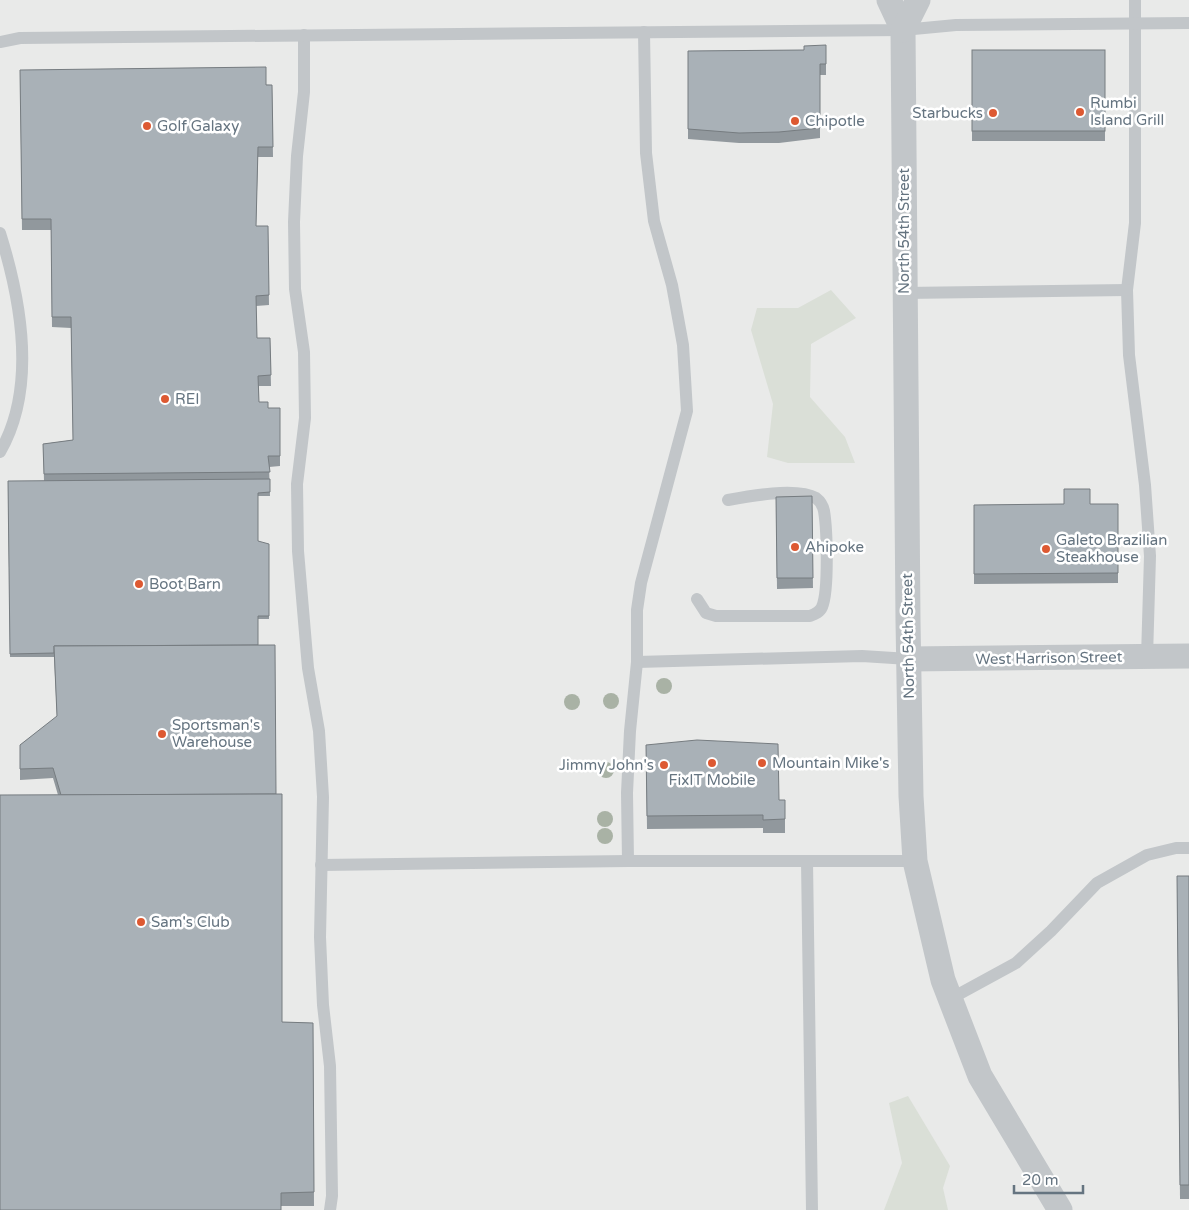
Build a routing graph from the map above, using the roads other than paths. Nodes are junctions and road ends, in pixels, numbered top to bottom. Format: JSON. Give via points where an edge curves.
{"nodes":[{"id":1,"x":889,"y":0,"type":"edge"},
{"id":2,"x":918,"y":0,"type":"edge"},
{"id":3,"x":1135,"y":0,"type":"edge"},
{"id":4,"x":1135,"y":23,"type":"junction"},
{"id":5,"x":1189,"y":23,"type":"edge"},
{"id":6,"x":903,"y":30,"type":"junction"},
{"id":7,"x":644,"y":32,"type":"junction"},
{"id":8,"x":304,"y":35,"type":"junction"},
{"id":9,"x":0,"y":42,"type":"edge"},
{"id":10,"x":0,"y":234,"type":"edge"},
{"id":11,"x":1127,"y":290,"type":"junction"},
{"id":12,"x":904,"y":293,"type":"junction"},
{"id":13,"x":0,"y":452,"type":"edge"},
{"id":14,"x":728,"y":500,"type":"dead end"},
{"id":15,"x":697,"y":599,"type":"dead end"},
{"id":16,"x":1189,"y":656,"type":"edge"},
{"id":17,"x":1147,"y":657,"type":"junction"},
{"id":18,"x":909,"y":659,"type":"junction"},
{"id":19,"x":637,"y":662,"type":"junction"},
{"id":20,"x":1189,"y":848,"type":"edge"},
{"id":21,"x":628,"y":861,"type":"junction"},
{"id":22,"x":807,"y":861,"type":"junction"},
{"id":23,"x":916,"y":861,"type":"junction"},
{"id":24,"x":321,"y":865,"type":"junction"},
{"id":25,"x":950,"y":999,"type":"junction"},
{"id":26,"x":330,"y":1210,"type":"edge"},
{"id":27,"x":812,"y":1210,"type":"edge"},
{"id":28,"x":1060,"y":1210,"type":"edge"}],
"edges":[{"from":1,"to":6,"type":"street","name":"North 54th Street"},
{"from":2,"to":6,"type":"street","name":"North 54th Street"},
{"from":3,"to":4,"type":"lane"},
{"from":4,"to":5,"type":"lane"},
{"from":4,"to":6,"type":"lane","via":[[956,25]]},
{"from":4,"to":11,"type":"lane","via":[[1135,223]]},
{"from":6,"to":7,"type":"lane"},
{"from":6,"to":12,"type":"street","name":"North 54th Street"},
{"from":7,"to":8,"type":"lane"},
{"from":7,"to":19,"type":"lane","via":[[646,153],[654,221],[672,285],[683,345],[687,411],[642,583],[637,610]]},
{"from":8,"to":9,"type":"lane","via":[[20,38]]},
{"from":8,"to":24,"type":"lane","via":[[304,92],[294,222],[295,289],[304,352],[305,418],[296,484],[308,668],[319,731],[323,797]]},
{"from":10,"to":13,"type":"lane","via":[[13,275],[22,358],[18,400],[10,435]]},
{"from":11,"to":12,"type":"lane"},
{"from":11,"to":17,"type":"lane","via":[[1129,355],[1150,556]]},
{"from":12,"to":18,"type":"street","name":"North 54th Street"},
{"from":14,"to":15,"type":"lane","via":[[761,494],[786,494],[808,496],[820,502],[824,509],[826,541],[822,608],[810,616],[716,616],[706,613]]},
{"from":16,"to":17,"type":"street","name":"West Harrison Street"},
{"from":17,"to":18,"type":"street","name":"West Harrison Street"},
{"from":18,"to":19,"type":"lane","via":[[862,656]]},
{"from":18,"to":23,"type":"street","name":"North 54th Street","via":[[911,796]]},
{"from":19,"to":21,"type":"lane","via":[[627,793]]},
{"from":20,"to":25,"type":"lane","via":[[1147,855],[1097,883],[1016,963]]},
{"from":21,"to":22,"type":"lane"},
{"from":21,"to":24,"type":"lane"},
{"from":22,"to":23,"type":"lane"},
{"from":22,"to":27,"type":"lane"},
{"from":23,"to":25,"type":"street","name":"North 54th Street"},
{"from":24,"to":26,"type":"lane","via":[[323,1005],[330,1066]]},
{"from":25,"to":28,"type":"street","name":"North 54th Street","via":[[980,1076]]}]}
